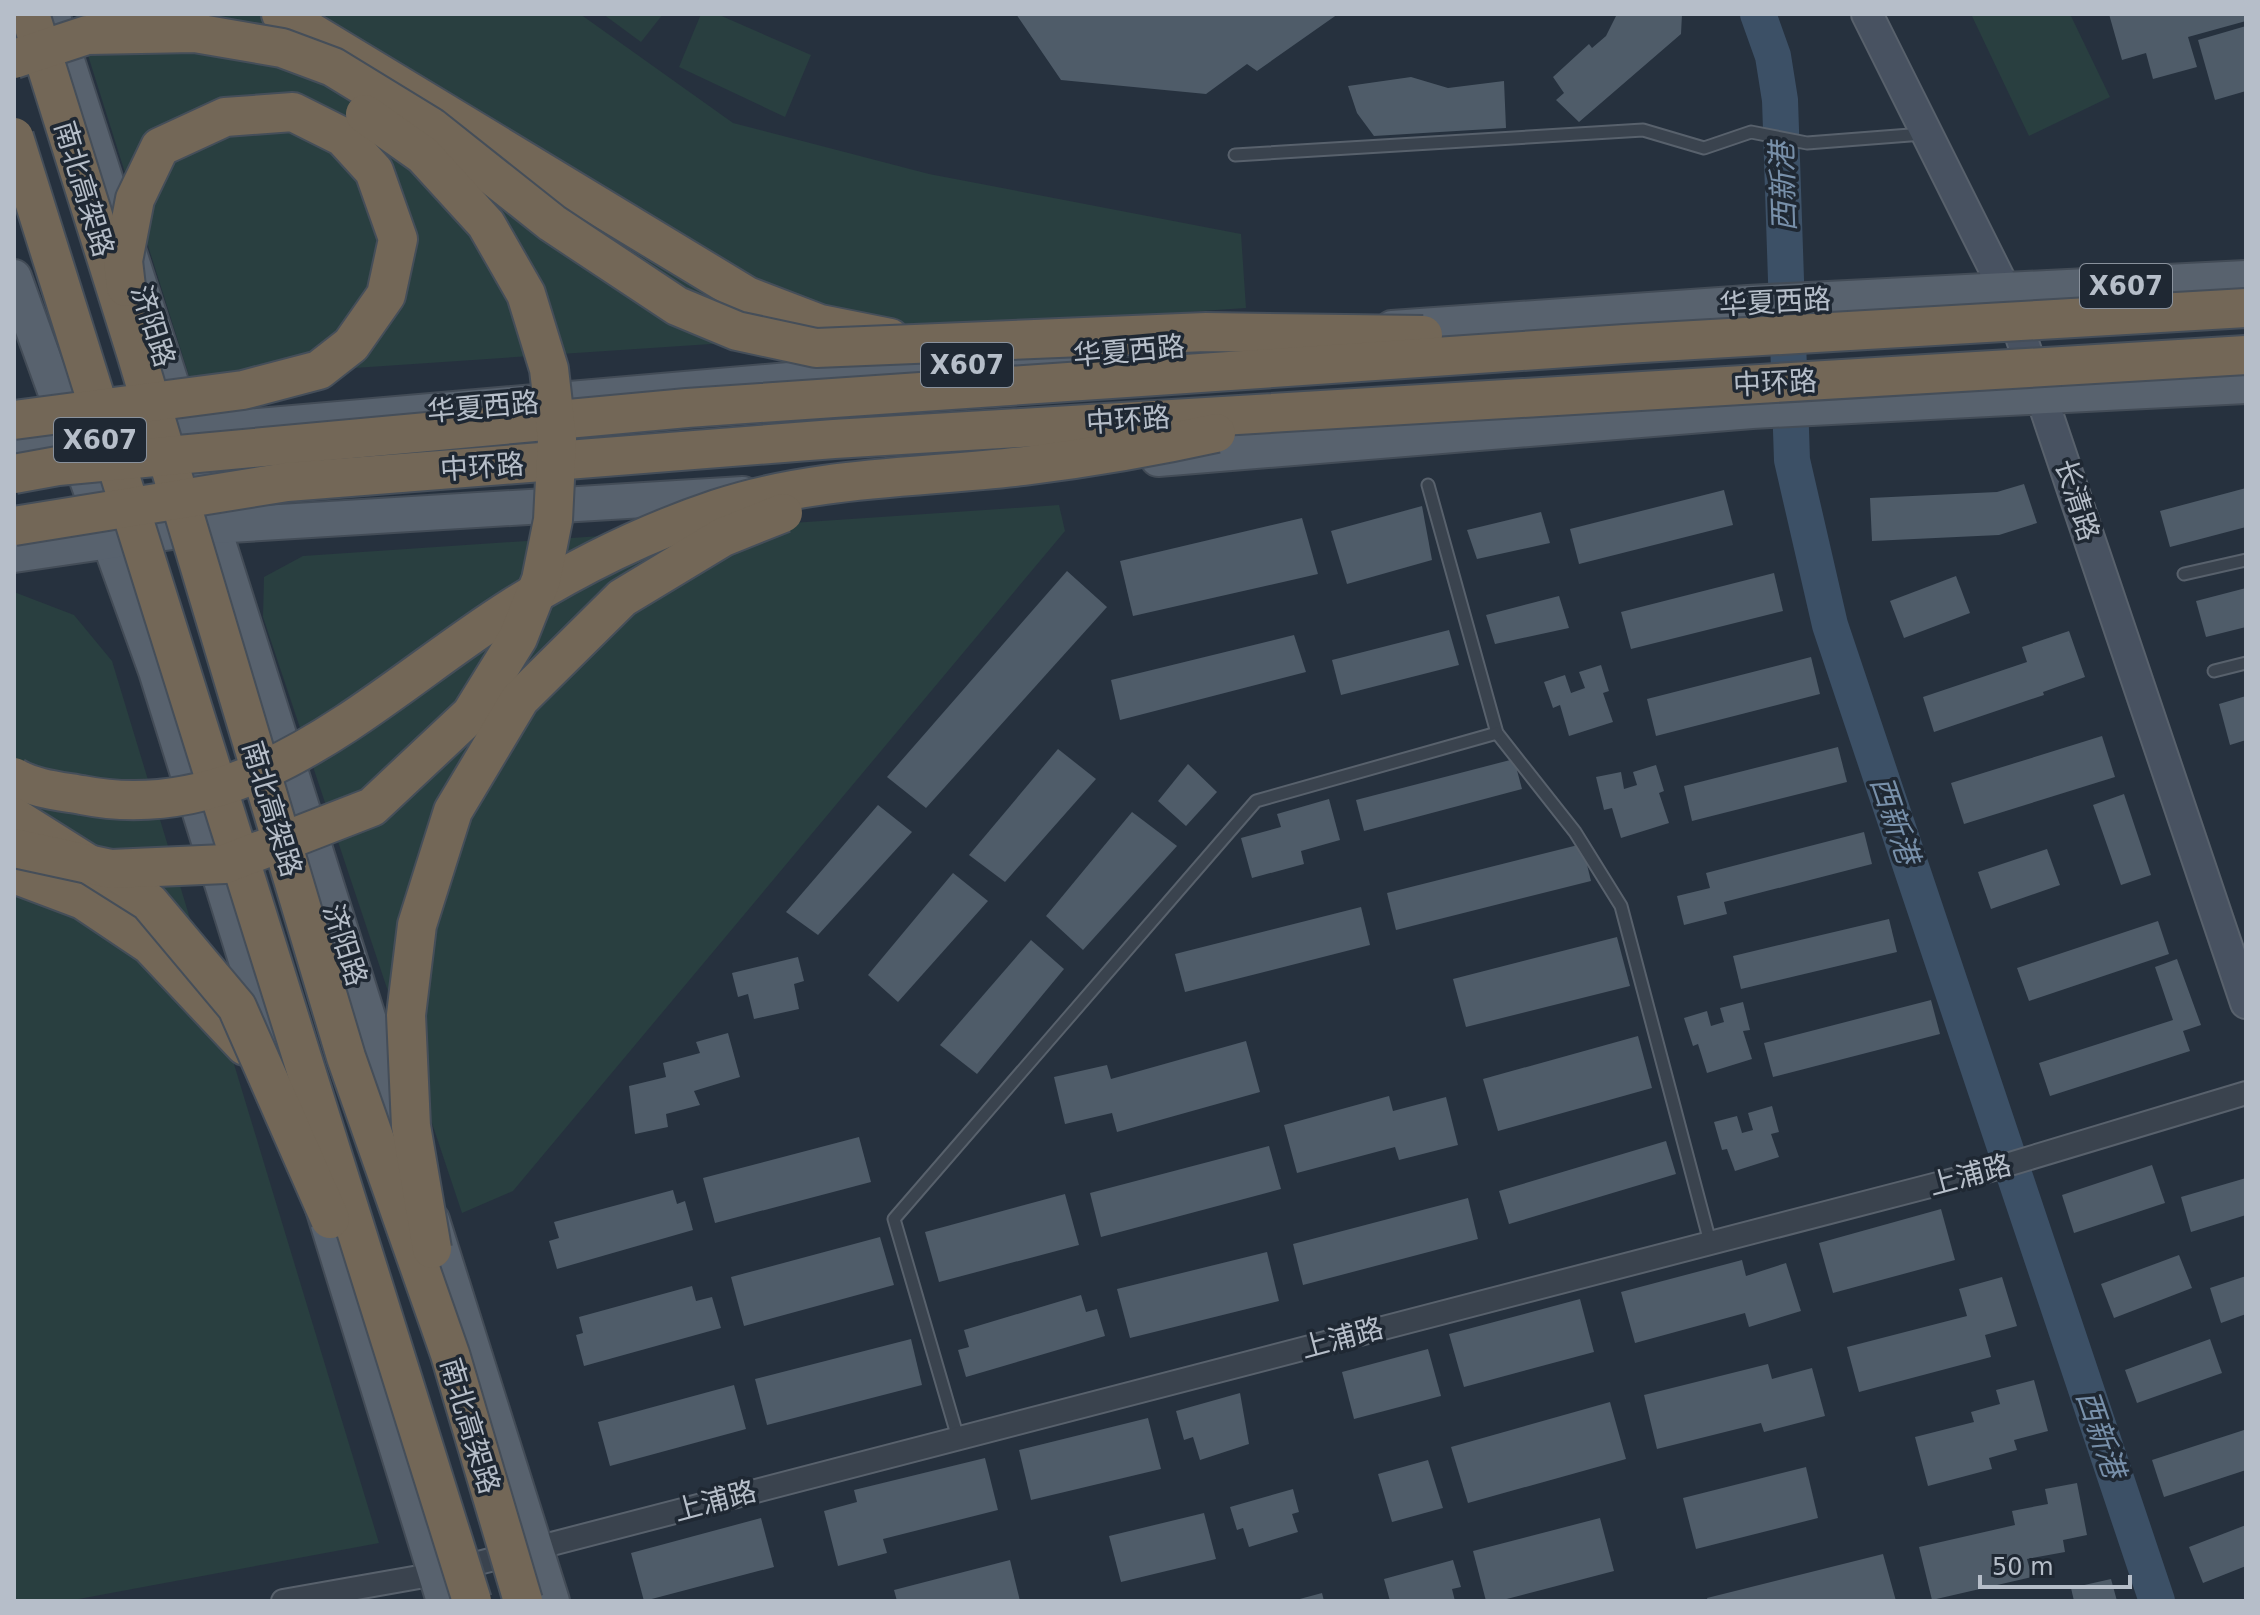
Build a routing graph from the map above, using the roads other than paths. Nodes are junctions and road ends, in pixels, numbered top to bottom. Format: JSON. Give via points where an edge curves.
{"nodes":[{"id":1,"x":30,"y":14,"type":"edge"},
{"id":2,"x":52,"y":14,"type":"edge"},
{"id":3,"x":197,"y":14,"type":"edge"},
{"id":4,"x":281,"y":14,"type":"edge"},
{"id":5,"x":1867,"y":14,"type":"edge"},
{"id":6,"x":14,"y":59,"type":"edge"},
{"id":7,"x":1927,"y":134,"type":"junction"},
{"id":8,"x":14,"y":137,"type":"edge"},
{"id":9,"x":1235,"y":155,"type":"dead end"},
{"id":10,"x":14,"y":277,"type":"edge"},
{"id":11,"x":2246,"y":278,"type":"edge"},
{"id":12,"x":2006,"y":292,"type":"junction"},
{"id":13,"x":2246,"y":308,"type":"edge"},
{"id":14,"x":1625,"y":344,"type":"junction"},
{"id":15,"x":928,"y":346,"type":"junction"},
{"id":16,"x":136,"y":353,"type":"junction"},
{"id":17,"x":2246,"y":355,"type":"edge"},
{"id":18,"x":2246,"y":386,"type":"edge"},
{"id":19,"x":2045,"y":399,"type":"junction"},
{"id":20,"x":1322,"y":409,"type":"junction"},
{"id":21,"x":14,"y":420,"type":"edge"},
{"id":22,"x":187,"y":432,"type":"junction"},
{"id":23,"x":75,"y":443,"type":"junction"},
{"id":24,"x":14,"y":452,"type":"edge"},
{"id":25,"x":14,"y":474,"type":"edge"},
{"id":26,"x":864,"y":480,"type":"junction"},
{"id":27,"x":1428,"y":485,"type":"dead end"},
{"id":28,"x":14,"y":526,"type":"edge"},
{"id":29,"x":213,"y":526,"type":"junction"},
{"id":30,"x":110,"y":540,"type":"junction"},
{"id":31,"x":14,"y":555,"type":"edge"},
{"id":32,"x":2246,"y":560,"type":"edge"},
{"id":33,"x":2184,"y":574,"type":"dead end"},
{"id":34,"x":2246,"y":663,"type":"edge"},
{"id":35,"x":2214,"y":671,"type":"dead end"},
{"id":36,"x":1497,"y":733,"type":"junction"},
{"id":37,"x":14,"y":777,"type":"edge"},
{"id":38,"x":14,"y":817,"type":"edge"},
{"id":39,"x":14,"y":848,"type":"edge"},
{"id":40,"x":14,"y":874,"type":"edge"},
{"id":41,"x":2246,"y":1003,"type":"edge"},
{"id":42,"x":263,"y":1067,"type":"junction"},
{"id":43,"x":2246,"y":1093,"type":"edge"},
{"id":44,"x":1710,"y":1242,"type":"junction"},
{"id":45,"x":373,"y":1290,"type":"junction"},
{"id":46,"x":450,"y":1354,"type":"junction"},
{"id":47,"x":958,"y":1438,"type":"junction"},
{"id":48,"x":535,"y":1547,"type":"junction"},
{"id":49,"x":440,"y":1588,"type":"edge"},
{"id":50,"x":283,"y":1601,"type":"edge"},
{"id":51,"x":472,"y":1601,"type":"edge"},
{"id":52,"x":523,"y":1601,"type":"edge"},
{"id":53,"x":552,"y":1601,"type":"edge"}],
"edges":[{"from":1,"to":16,"type":"highway","name":"南北高架路","bridge":true},
{"from":2,"to":22,"type":"main road","name":"济阳路"},
{"from":3,"to":39,"type":"highway","bridge":true,"via":[[346,100],[423,155],[486,224],[526,294],[549,369],[557,439],[553,520],[541,580],[518,638],[471,714],[372,807],[225,864],[111,869]]},
{"from":4,"to":15,"type":"highway","bridge":true,"via":[[747,296],[820,324]]},
{"from":5,"to":7,"type":"main road","name":"长清路"},
{"from":6,"to":15,"type":"highway","bridge":true,"via":[[87,35],[195,33],[282,48],[333,67],[431,127],[552,223],[677,306],[737,331],[816,348]]},
{"from":7,"to":9,"type":"lane","via":[[1807,143],[1751,132],[1704,148],[1643,130]]},
{"from":7,"to":12,"type":"main road","name":"长清路"},
{"from":8,"to":45,"type":"highway","name":"南北高架路","bridge":true},
{"from":10,"to":23,"type":"main road"},
{"from":11,"to":12,"type":"main road","name":"华夏西路","number":"X607"},
{"from":12,"to":19,"type":"main road","name":"长清路"},
{"from":12,"to":22,"type":"main road","name":"华夏西路","number":"X607","via":[[1523,316]]},
{"from":13,"to":14,"type":"highway","name":"中环路","bridge":true},
{"from":14,"to":15,"type":"highway","bridge":true,"via":[[1206,332]]},
{"from":14,"to":25,"type":"highway","name":"中环路","bridge":true,"via":[[687,408]]},
{"from":16,"to":21,"type":"highway","bridge":true,"via":[[123,261],[135,199],[160,147],[225,117],[293,112],[343,137],[374,171],[398,239],[386,295],[351,345],[319,370],[243,390]]},
{"from":16,"to":46,"type":"highway","name":"南北高架路","bridge":true,"via":[[346,1057]]},
{"from":17,"to":20,"type":"highway","name":"中环路","bridge":true},
{"from":18,"to":19,"type":"main road"},
{"from":19,"to":29,"type":"main road","via":[[1752,411],[892,484]]},
{"from":19,"to":41,"type":"main road","name":"长清路"},
{"from":20,"to":26,"type":"highway","bridge":true,"via":[[1164,445],[1025,466]]},
{"from":20,"to":28,"type":"highway","name":"中环路","bridge":true,"via":[[834,439],[287,482]]},
{"from":22,"to":23,"type":"main road","name":"华夏西路","number":"X607"},
{"from":22,"to":29,"type":"main road","name":"济阳路"},
{"from":23,"to":24,"type":"main road","name":"华夏西路","number":"X607"},
{"from":23,"to":30,"type":"main road"},
{"from":26,"to":37,"type":"highway","bridge":true,"via":[[816,484],[719,508],[616,548],[512,608],[310,747],[241,780],[174,800],[112,801],[27,785]]},
{"from":26,"to":46,"type":"highway","bridge":true,"via":[[723,537],[622,598],[520,699],[453,811],[417,925],[406,1015],[411,1126]]},
{"from":27,"to":36,"type":"lane"},
{"from":29,"to":30,"type":"main road"},
{"from":29,"to":48,"type":"main road","name":"济阳路"},
{"from":30,"to":31,"type":"main road"},
{"from":30,"to":49,"type":"main road","via":[[161,686]]},
{"from":32,"to":33,"type":"lane"},
{"from":34,"to":35,"type":"lane"},
{"from":36,"to":44,"type":"lane","via":[[1575,832],[1621,906]]},
{"from":36,"to":47,"type":"lane","via":[[1256,801],[894,1219]]},
{"from":38,"to":42,"type":"highway","bridge":true,"via":[[149,902],[237,1007]]},
{"from":40,"to":42,"type":"highway","bridge":true,"via":[[83,900],[150,945]]},
{"from":42,"to":45,"type":"highway","bridge":true,"via":[[325,1212]]},
{"from":43,"to":44,"type":"street","name":"上浦路","via":[[1980,1173]]},
{"from":44,"to":47,"type":"street","name":"上浦路"},
{"from":45,"to":51,"type":"highway","name":"南北高架路","bridge":true},
{"from":46,"to":52,"type":"highway","name":"南北高架路","bridge":true},
{"from":47,"to":48,"type":"street","name":"上浦路"},
{"from":48,"to":49,"type":"street","name":"上浦路"},
{"from":48,"to":53,"type":"main road","name":"济阳路"},
{"from":49,"to":50,"type":"street","name":"上浦路"}]}
